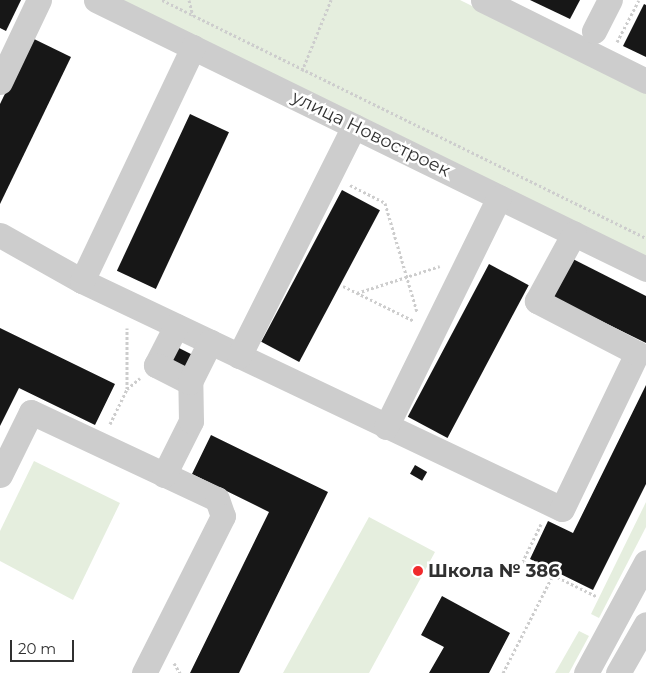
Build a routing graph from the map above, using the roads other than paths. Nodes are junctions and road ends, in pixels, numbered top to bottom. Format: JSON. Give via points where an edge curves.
{"nodes":[{"id":1,"x":39,"y":0,"type":"edge"},
{"id":2,"x":96,"y":0,"type":"edge"},
{"id":3,"x":483,"y":0,"type":"edge"},
{"id":4,"x":610,"y":0,"type":"edge"},
{"id":5,"x":594,"y":31,"type":"dead end"},
{"id":6,"x":8,"y":43,"type":"edge"},
{"id":7,"x":193,"y":47,"type":"junction"},
{"id":8,"x":646,"y":81,"type":"edge"},
{"id":9,"x":0,"y":82,"type":"edge"},
{"id":10,"x":354,"y":126,"type":"junction"},
{"id":11,"x":499,"y":197,"type":"junction"},
{"id":12,"x":574,"y":233,"type":"junction"},
{"id":13,"x":0,"y":236,"type":"edge"},
{"id":14,"x":646,"y":269,"type":"edge"},
{"id":15,"x":82,"y":281,"type":"junction"},
{"id":16,"x":176,"y":326,"type":"junction"},
{"id":17,"x":210,"y":342,"type":"junction"},
{"id":18,"x":239,"y":356,"type":"junction"},
{"id":19,"x":190,"y":382,"type":"junction"},
{"id":20,"x":386,"y":427,"type":"junction"},
{"id":21,"x":0,"y":475,"type":"edge"},
{"id":22,"x":164,"y":475,"type":"junction"},
{"id":23,"x":646,"y":562,"type":"edge"},
{"id":24,"x":614,"y":623,"type":"junction"},
{"id":25,"x":643,"y":631,"type":"edge"},
{"id":26,"x":144,"y":673,"type":"edge"},
{"id":27,"x":586,"y":673,"type":"edge"},
{"id":28,"x":618,"y":673,"type":"edge"}],
"edges":[{"from":1,"to":6,"type":"street"},
{"from":2,"to":7,"type":"street","name":"улица Новостроек"},
{"from":3,"to":8,"type":"street"},
{"from":4,"to":5,"type":"street"},
{"from":6,"to":9,"type":"street"},
{"from":7,"to":10,"type":"street","name":"улица Новостроек"},
{"from":7,"to":15,"type":"street"},
{"from":10,"to":11,"type":"street","name":"улица Новостроек"},
{"from":10,"to":18,"type":"street"},
{"from":11,"to":12,"type":"street","name":"улица Новостроек"},
{"from":11,"to":20,"type":"street"},
{"from":12,"to":14,"type":"street","name":"улица Новостроек"},
{"from":12,"to":20,"type":"street","via":[[537,301],[637,353],[562,509]]},
{"from":13,"to":15,"type":"street"},
{"from":15,"to":16,"type":"street"},
{"from":16,"to":17,"type":"street"},
{"from":16,"to":19,"type":"street","via":[[156,365]]},
{"from":17,"to":18,"type":"street"},
{"from":17,"to":19,"type":"street"},
{"from":18,"to":20,"type":"street"},
{"from":19,"to":22,"type":"street","via":[[191,421]]},
{"from":21,"to":22,"type":"street","via":[[31,412]]},
{"from":22,"to":26,"type":"street","via":[[217,499],[223,516]]},
{"from":23,"to":24,"type":"street"},
{"from":24,"to":25,"type":"street"},
{"from":24,"to":27,"type":"street"},
{"from":25,"to":28,"type":"street"}]}
